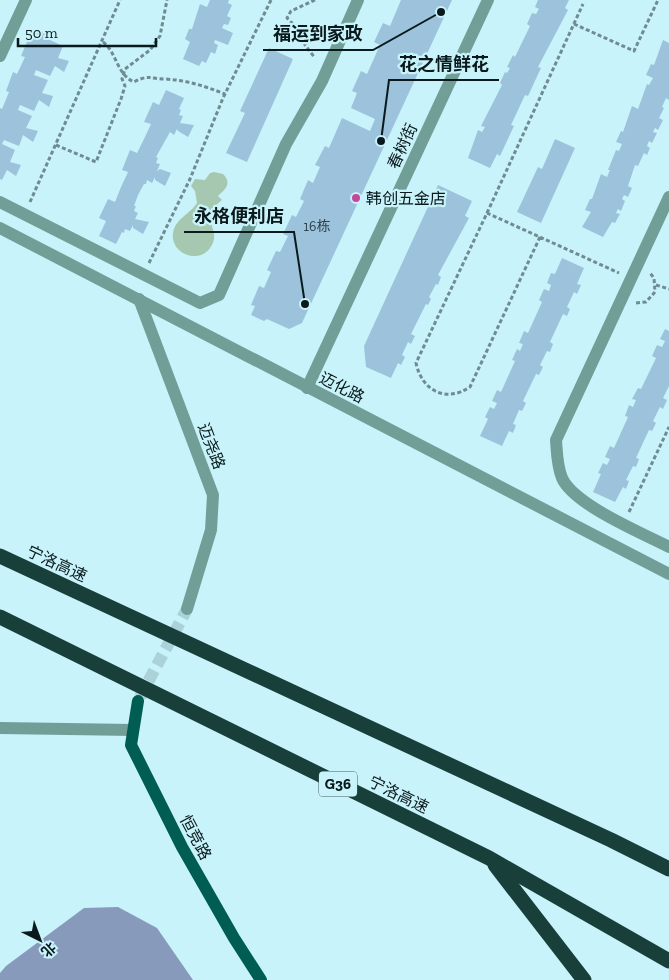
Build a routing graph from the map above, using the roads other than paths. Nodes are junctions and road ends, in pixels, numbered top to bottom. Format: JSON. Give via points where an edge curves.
{"nodes":[{"id":1,"x":26,"y":0,"type":"edge"},
{"id":2,"x":358,"y":0,"type":"edge"},
{"id":3,"x":488,"y":0,"type":"edge"},
{"id":4,"x":0,"y":56,"type":"edge"},
{"id":5,"x":669,"y":197,"type":"edge"},
{"id":6,"x":0,"y":202,"type":"edge"},
{"id":7,"x":0,"y":228,"type":"edge"},
{"id":8,"x":139,"y":299,"type":"junction"},
{"id":9,"x":307,"y":388,"type":"junction"},
{"id":10,"x":669,"y":547,"type":"edge"},
{"id":11,"x":0,"y":556,"type":"edge"},
{"id":12,"x":669,"y":574,"type":"edge"},
{"id":13,"x":187,"y":609,"type":"tunnel mouth"},
{"id":14,"x":0,"y":617,"type":"edge"},
{"id":15,"x":138,"y":701,"type":"tunnel mouth"},
{"id":16,"x":0,"y":728,"type":"edge"},
{"id":17,"x":133,"y":730,"type":"junction"},
{"id":18,"x":489,"y":858,"type":"junction"},
{"id":19,"x":669,"y":869,"type":"edge"},
{"id":20,"x":669,"y":962,"type":"edge"},
{"id":21,"x":261,"y":980,"type":"edge"},
{"id":22,"x":584,"y":980,"type":"edge"}],
"edges":[{"from":1,"to":4,"type":"street"},
{"from":2,"to":6,"type":"street","via":[[329,66],[286,144],[219,295],[200,303]]},
{"from":3,"to":9,"type":"street","name":"春树街"},
{"from":5,"to":10,"type":"street","via":[[556,440],[562,479],[579,498]]},
{"from":7,"to":8,"type":"street","name":"迈化路"},
{"from":8,"to":9,"type":"street","name":"迈化路"},
{"from":8,"to":13,"type":"street","name":"迈尧路","via":[[213,495],[211,530]]},
{"from":9,"to":12,"type":"street","name":"迈化路"},
{"from":11,"to":19,"type":"highway","name":"宁洛高速"},
{"from":14,"to":18,"type":"highway","name":"宁洛高速","number":"G36"},
{"from":15,"to":17,"type":"main road","name":"恒竞路"},
{"from":16,"to":17,"type":"street"},
{"from":17,"to":21,"type":"main road","name":"恒竞路","via":[[131,745],[182,847]]},
{"from":18,"to":20,"type":"highway","name":"宁洛高速","number":"G36"},
{"from":18,"to":22,"type":"highway"}]}
